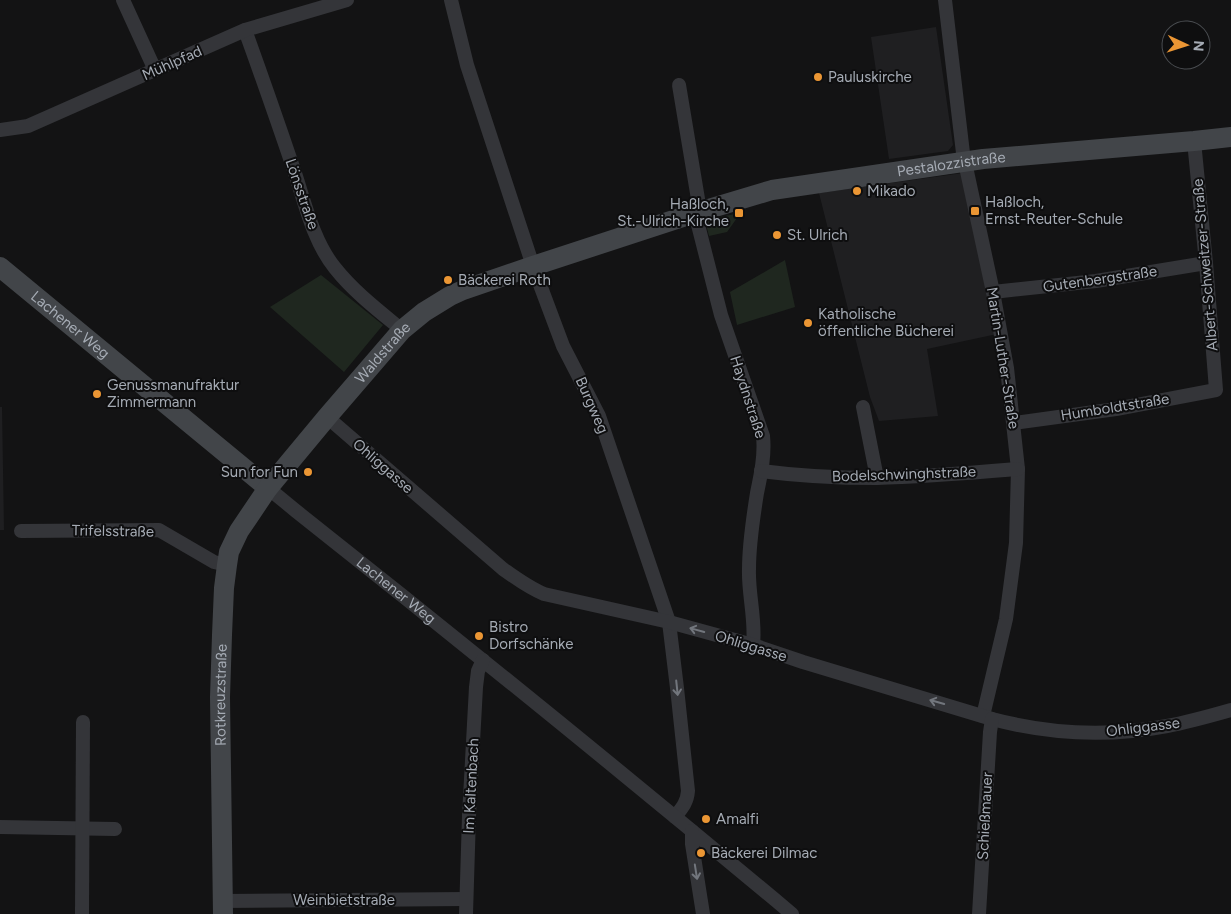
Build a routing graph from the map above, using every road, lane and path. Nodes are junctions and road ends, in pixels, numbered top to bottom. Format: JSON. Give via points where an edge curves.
{"nodes":[{"id":1,"x":123,"y":0,"type":"edge"},
{"id":2,"x":347,"y":0,"type":"edge"},
{"id":3,"x":450,"y":0,"type":"edge"},
{"id":4,"x":945,"y":0,"type":"edge"},
{"id":5,"x":305,"y":6,"type":"edge"},
{"id":6,"x":245,"y":30,"type":"junction"},
{"id":7,"x":154,"y":70,"type":"junction"},
{"id":8,"x":678,"y":85,"type":"dead end"},
{"id":9,"x":0,"y":130,"type":"edge"},
{"id":10,"x":1231,"y":137,"type":"edge"},
{"id":11,"x":1194,"y":141,"type":"junction"},
{"id":12,"x":964,"y":161,"type":"junction"},
{"id":13,"x":698,"y":212,"type":"junction"},
{"id":14,"x":1206,"y":264,"type":"junction"},
{"id":15,"x":533,"y":266,"type":"junction"},
{"id":16,"x":0,"y":267,"type":"edge"},
{"id":17,"x":993,"y":292,"type":"junction"},
{"id":18,"x":402,"y":330,"type":"junction"},
{"id":19,"x":1216,"y":390,"type":"joint"},
{"id":20,"x":863,"y":408,"type":"dead end"},
{"id":21,"x":327,"y":417,"type":"junction"},
{"id":22,"x":1014,"y":423,"type":"junction"},
{"id":23,"x":1018,"y":469,"type":"junction"},
{"id":24,"x":761,"y":471,"type":"junction"},
{"id":25,"x":877,"y":478,"type":"junction"},
{"id":26,"x":268,"y":488,"type":"junction"},
{"id":27,"x":21,"y":531,"type":"dead end"},
{"id":28,"x":227,"y":565,"type":"junction"},
{"id":29,"x":669,"y":622,"type":"junction"},
{"id":30,"x":753,"y":645,"type":"junction"},
{"id":31,"x":483,"y":660,"type":"junction"},
{"id":32,"x":1231,"y":710,"type":"edge"},
{"id":33,"x":988,"y":717,"type":"junction"},
{"id":34,"x":83,"y":722,"type":"dead end"},
{"id":35,"x":675,"y":817,"type":"junction"},
{"id":36,"x":0,"y":827,"type":"edge"},
{"id":37,"x":82,"y":828,"type":"junction"},
{"id":38,"x":115,"y":829,"type":"dead end"},
{"id":39,"x":692,"y":830,"type":"junction"},
{"id":40,"x":466,"y":899,"type":"junction"},
{"id":41,"x":222,"y":907,"type":"edge"},
{"id":42,"x":82,"y":914,"type":"edge"},
{"id":43,"x":466,"y":914,"type":"edge"},
{"id":44,"x":703,"y":914,"type":"edge"},
{"id":45,"x":792,"y":914,"type":"edge"},
{"id":46,"x":979,"y":914,"type":"edge"}],
"edges":[{"from":1,"to":7,"type":"street"},
{"from":2,"to":5,"type":"street","name":"Mühlpfad"},
{"from":3,"to":15,"type":"street","name":"Burgweg","via":[[467,65]]},
{"from":4,"to":12,"type":"street","name":"Martin-Luther-Straße"},
{"from":5,"to":6,"type":"street","name":"Mühlpfad"},
{"from":6,"to":7,"type":"street","name":"Mühlpfad"},
{"from":6,"to":18,"type":"street","name":"Lönsstraße","via":[[326,255],[344,279]]},
{"from":7,"to":9,"type":"street","name":"Mühlpfad","via":[[28,126]]},
{"from":8,"to":13,"type":"street","name":"Haydnstraße"},
{"from":10,"to":11,"type":"main road","name":"Pestalozzistraße"},
{"from":11,"to":12,"type":"main road","name":"Pestalozzistraße"},
{"from":11,"to":14,"type":"street","name":"Albert-Schweitzer-Straße"},
{"from":12,"to":13,"type":"main road","name":"Pestalozzistraße","via":[[772,190]]},
{"from":12,"to":17,"type":"street","name":"Martin-Luther-Straße"},
{"from":13,"to":15,"type":"main road","name":"Pestalozzistraße"},
{"from":13,"to":24,"type":"street","name":"Haydnstraße","via":[[722,315],[763,436]]},
{"from":14,"to":17,"type":"street","name":"Gutenbergstraße","via":[[1096,281]]},
{"from":14,"to":19,"type":"street","name":"Albert-Schweitzer-Straße"},
{"from":15,"to":18,"type":"main road","name":"Waldstraße","via":[[450,296]]},
{"from":15,"to":29,"type":"street","name":"Burgweg","via":[[563,346],[599,416]]},
{"from":16,"to":26,"type":"main road","name":"Lachener Weg"},
{"from":17,"to":22,"type":"street","name":"Martin-Luther-Straße"},
{"from":18,"to":21,"type":"main road","name":"Waldstraße"},
{"from":19,"to":22,"type":"street","name":"Humboldtstraße","via":[[1116,409]]},
{"from":20,"to":25,"type":"street"},
{"from":21,"to":26,"type":"main road","name":"Waldstraße"},
{"from":21,"to":29,"type":"street","name":"Ohliggasse","via":[[529,587],[544,594]]},
{"from":22,"to":23,"type":"street","name":"Martin-Luther-Straße"},
{"from":23,"to":25,"type":"street","name":"Bodelschwinghstraße"},
{"from":23,"to":33,"type":"street","name":"Martin-Luther-Straße","via":[[1016,543]]},
{"from":24,"to":25,"type":"street","name":"Bodelschwinghstraße"},
{"from":24,"to":30,"type":"street","name":"Haydnstraße","via":[[749,569]]},
{"from":26,"to":28,"type":"main road","name":"Rotkreuzstraße","via":[[239,531]]},
{"from":26,"to":31,"type":"street","name":"Lachener Weg"},
{"from":27,"to":28,"type":"street","name":"Trifelsstraße","via":[[159,530],[214,562]]},
{"from":28,"to":41,"type":"main road","name":"Rotkreuzstraße","via":[[220,697]]},
{"from":30,"to":29,"type":"street","name":"Ohliggasse","one_way":true},
{"from":29,"to":35,"type":"street","name":"Burgweg","one_way":true,"via":[[688,791],[685,805]]},
{"from":33,"to":30,"type":"street","name":"Ohliggasse","one_way":true},
{"from":31,"to":35,"type":"street","name":"Lachener Weg"},
{"from":31,"to":40,"type":"street","name":"Im Kaltenbach","via":[[476,687]]},
{"from":32,"to":33,"type":"street","name":"Ohliggasse","via":[[1166,726],[1119,732],[1060,732]]},
{"from":33,"to":46,"type":"street","name":"Schießmauer"},
{"from":34,"to":37,"type":"street"},
{"from":35,"to":39,"type":"street","name":"Lachener Weg"},
{"from":36,"to":37,"type":"street"},
{"from":37,"to":38,"type":"street"},
{"from":37,"to":42,"type":"street"},
{"from":39,"to":44,"type":"street","one_way":true},
{"from":39,"to":45,"type":"street","name":"Lachener Weg"},
{"from":40,"to":41,"type":"street","name":"Weinbietstraße"},
{"from":40,"to":43,"type":"street","name":"Im Kaltenbach"}]}
